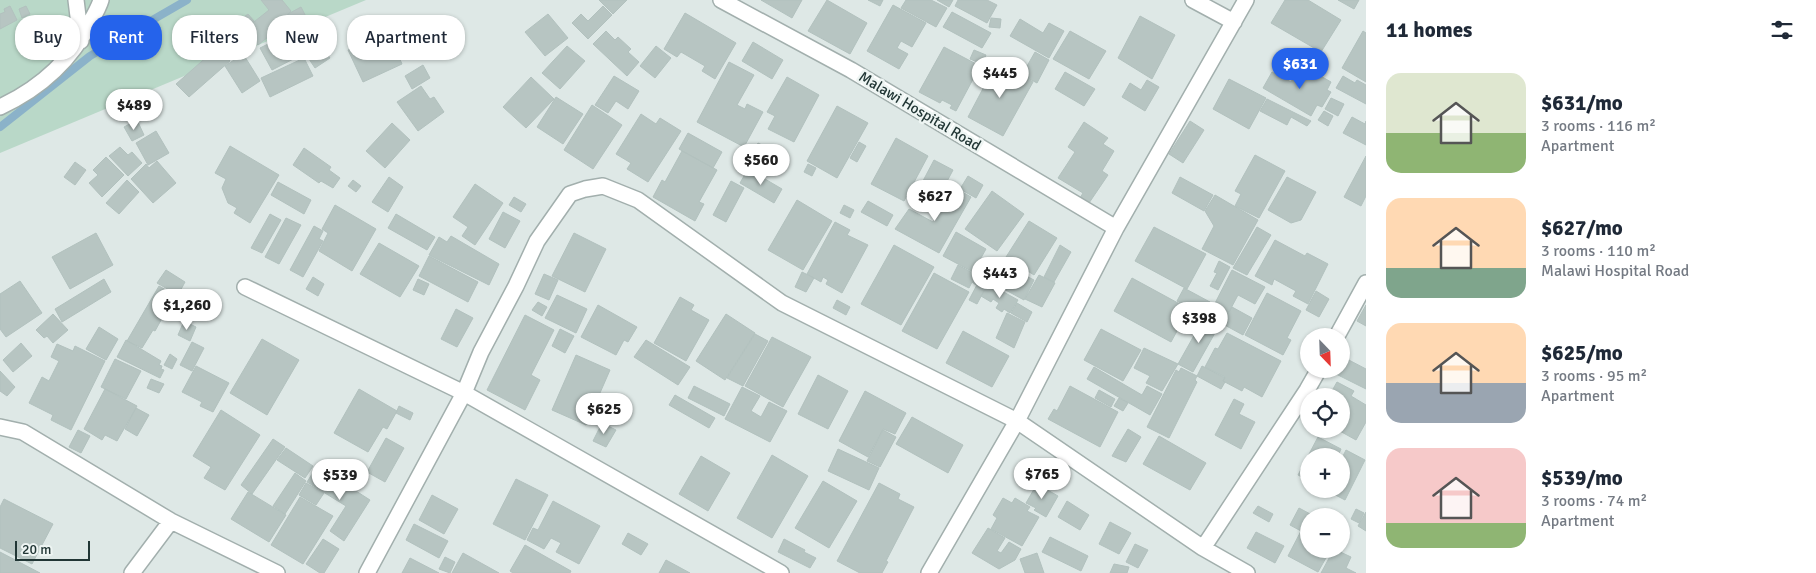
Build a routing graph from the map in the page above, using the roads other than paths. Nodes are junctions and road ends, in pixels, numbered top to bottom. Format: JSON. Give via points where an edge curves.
{"nodes":[{"id":1,"x":76,"y":0,"type":"edge"},
{"id":2,"x":101,"y":0,"type":"edge"},
{"id":3,"x":721,"y":0,"type":"edge"},
{"id":4,"x":1193,"y":0,"type":"edge"},
{"id":5,"x":1246,"y":0,"type":"edge"},
{"id":6,"x":1234,"y":22,"type":"junction"},
{"id":7,"x":81,"y":41,"type":"junction"},
{"id":8,"x":0,"y":107,"type":"edge"},
{"id":9,"x":1116,"y":228,"type":"junction"},
{"id":10,"x":1366,"y":283,"type":"edge"},
{"id":11,"x":245,"y":287,"type":"dead end"},
{"id":12,"x":1341,"y":328,"type":"edge"},
{"id":13,"x":1314,"y":378,"type":"edge"},
{"id":14,"x":464,"y":393,"type":"junction"},
{"id":15,"x":1017,"y":421,"type":"junction"},
{"id":16,"x":0,"y":427,"type":"edge"},
{"id":17,"x":171,"y":521,"type":"junction"},
{"id":18,"x":1203,"y":548,"type":"junction"},
{"id":19,"x":132,"y":573,"type":"edge"},
{"id":20,"x":277,"y":573,"type":"edge"},
{"id":21,"x":367,"y":573,"type":"edge"},
{"id":22,"x":781,"y":573,"type":"edge"},
{"id":23,"x":929,"y":573,"type":"edge"},
{"id":24,"x":1247,"y":573,"type":"edge"}],
"edges":[{"from":1,"to":7,"type":"street"},
{"from":2,"to":7,"type":"street"},
{"from":3,"to":9,"type":"street","name":"Malawi Hospital Road","via":[[851,70]]},
{"from":4,"to":6,"type":"street"},
{"from":5,"to":6,"type":"street"},
{"from":6,"to":9,"type":"street"},
{"from":7,"to":8,"type":"street","via":[[42,83]]},
{"from":9,"to":15,"type":"street"},
{"from":10,"to":12,"type":"street"},
{"from":11,"to":14,"type":"street"},
{"from":13,"to":18,"type":"street"},
{"from":14,"to":15,"type":"street","via":[[536,241],[570,194],[602,186],[638,200],[782,304]]},
{"from":14,"to":21,"type":"street"},
{"from":14,"to":22,"type":"street"},
{"from":15,"to":18,"type":"street"},
{"from":15,"to":23,"type":"street"},
{"from":16,"to":17,"type":"street","via":[[23,432]]},
{"from":17,"to":19,"type":"street"},
{"from":17,"to":20,"type":"street"},
{"from":18,"to":24,"type":"street"}]}
